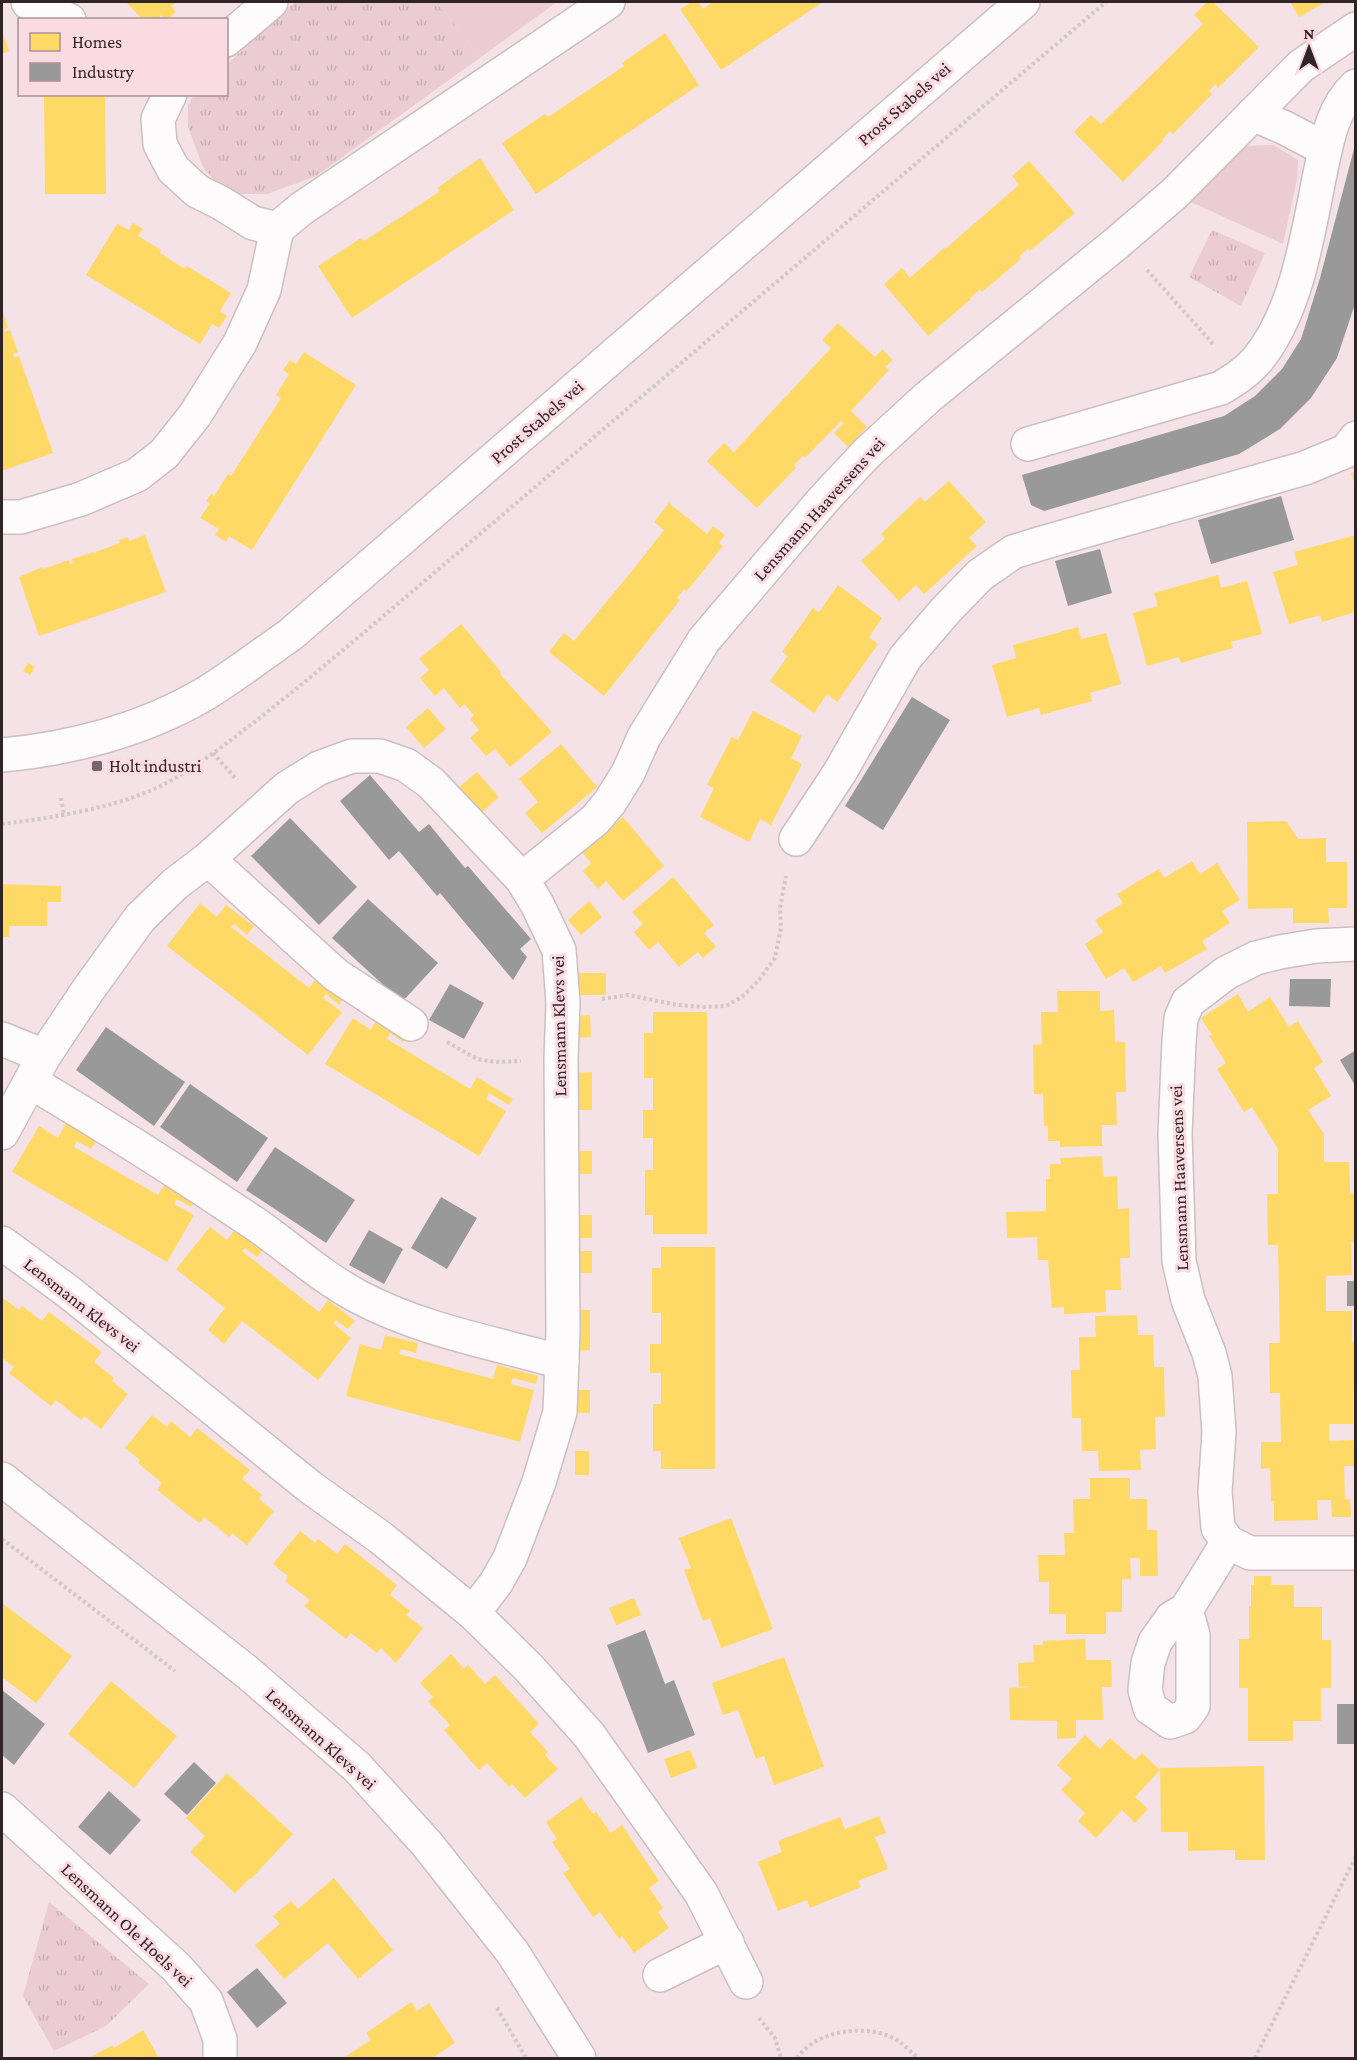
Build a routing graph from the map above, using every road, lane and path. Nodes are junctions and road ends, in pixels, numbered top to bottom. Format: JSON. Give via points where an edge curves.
{"nodes":[{"id":1,"x":28,"y":2,"type":"edge"},
{"id":2,"x":271,"y":2,"type":"edge"},
{"id":3,"x":608,"y":2,"type":"edge"},
{"id":4,"x":1023,"y":2,"type":"edge"},
{"id":5,"x":64,"y":18,"type":"edge"},
{"id":6,"x":1356,"y":29,"type":"edge"},
{"id":7,"x":228,"y":38,"type":"edge"},
{"id":8,"x":1356,"y":86,"type":"edge"},
{"id":9,"x":169,"y":96,"type":"edge"},
{"id":10,"x":1253,"y":114,"type":"junction"},
{"id":11,"x":1325,"y":149,"type":"junction"},
{"id":12,"x":277,"y":229,"type":"junction"},
{"id":13,"x":1119,"y":242,"type":"junction"},
{"id":14,"x":1241,"y":376,"type":"junction"},
{"id":15,"x":1356,"y":438,"type":"edge"},
{"id":16,"x":1028,"y":444,"type":"dead end"},
{"id":17,"x":2,"y":517,"type":"edge"},
{"id":18,"x":213,"y":753,"type":"dead end"},
{"id":19,"x":2,"y":755,"type":"edge"},
{"id":20,"x":226,"y":768,"type":"dead end"},
{"id":21,"x":61,"y":798,"type":"dead end"},
{"id":22,"x":64,"y":815,"type":"dead end"},
{"id":23,"x":796,"y":839,"type":"joint"},
{"id":24,"x":208,"y":859,"type":"junction"},
{"id":25,"x":522,"y":879,"type":"junction"},
{"id":26,"x":1355,"y":949,"type":"edge"},
{"id":27,"x":563,"y":1004,"type":"junction"},
{"id":28,"x":411,"y":1024,"type":"joint"},
{"id":29,"x":2,"y":1039,"type":"edge"},
{"id":30,"x":561,"y":1059,"type":"junction"},
{"id":31,"x":38,"y":1069,"type":"junction"},
{"id":32,"x":2,"y":1133,"type":"edge"},
{"id":33,"x":2,"y":1243,"type":"edge"},
{"id":34,"x":562,"y":1362,"type":"junction"},
{"id":35,"x":2,"y":1479,"type":"edge"},
{"id":36,"x":2,"y":1539,"type":"edge"},
{"id":37,"x":1228,"y":1542,"type":"junction"},
{"id":38,"x":1356,"y":1553,"type":"edge"},
{"id":39,"x":1186,"y":1610,"type":"dead end"},
{"id":40,"x":472,"y":1613,"type":"junction"},
{"id":41,"x":179,"y":1674,"type":"dead end"},
{"id":42,"x":2,"y":1809,"type":"edge"},
{"id":43,"x":1356,"y":1856,"type":"edge"},
{"id":44,"x":727,"y":1942,"type":"junction"},
{"id":45,"x":660,"y":1975,"type":"dead end"},
{"id":46,"x":746,"y":1982,"type":"dead end"},
{"id":47,"x":496,"y":2008,"type":"dead end"},
{"id":48,"x":220,"y":2058,"type":"edge"},
{"id":49,"x":526,"y":2058,"type":"edge"},
{"id":50,"x":579,"y":2058,"type":"edge"},
{"id":51,"x":797,"y":2058,"type":"edge"},
{"id":52,"x":918,"y":2058,"type":"edge"},
{"id":53,"x":1255,"y":2058,"type":"edge"}],
"edges":[{"from":1,"to":5,"type":"street"},
{"from":2,"to":7,"type":"street"},
{"from":3,"to":12,"type":"street"},
{"from":4,"to":19,"type":"street","name":"Prost Stabels vei","via":[[290,635],[201,696],[160,716],[90,740]]},
{"from":6,"to":10,"type":"street","name":"Lensmann Haaversens vei","via":[[1300,66]]},
{"from":8,"to":11,"type":"street","via":[[1344,96]]},
{"from":9,"to":12,"type":"street","via":[[158,119],[160,144],[173,169],[197,191],[253,223]]},
{"from":10,"to":11,"type":"street"},
{"from":10,"to":13,"type":"street","name":"Lensmann Haaversens vei","via":[[1174,194]]},
{"from":11,"to":14,"type":"street","via":[[1299,269],[1280,325]]},
{"from":12,"to":17,"type":"street","via":[[264,290],[240,344],[195,415],[164,454],[137,475],[81,499],[21,517]]},
{"from":13,"to":14,"type":"path"},
{"from":13,"to":25,"type":"street","name":"Lensmann Haaversens vei","via":[[928,398],[867,453],[704,640],[644,737],[610,802],[595,820]]},
{"from":14,"to":16,"type":"street","via":[[1221,388]]},
{"from":15,"to":23,"type":"street","via":[[1346,451],[1305,468],[1013,552],[980,575],[905,658],[840,772]]},
{"from":18,"to":20,"type":"path"},
{"from":21,"to":22,"type":"path"},
{"from":23,"to":27,"type":"path","via":[[780,908],[775,958],[742,997],[726,1006],[703,1007],[628,995]]},
{"from":24,"to":25,"type":"street","name":"Lensmann Klevs vei","via":[[287,788],[319,768],[352,756],[380,756],[406,765],[431,783]]},
{"from":24,"to":28,"type":"street","via":[[336,975]]},
{"from":24,"to":31,"type":"street","name":"Lensmann Klevs vei","via":[[140,918]]},
{"from":25,"to":27,"type":"street","name":"Lensmann Klevs vei","via":[[559,950]]},
{"from":26,"to":37,"type":"street","name":"Lensmann Haaversens vei","via":[[1316,946],[1256,958],[1198,992],[1181,1018],[1175,1134],[1179,1261],[1185,1291],[1215,1376],[1219,1432],[1215,1499],[1218,1528]]},
{"from":27,"to":30,"type":"street","name":"Lensmann Klevs vei"},
{"from":28,"to":30,"type":"path","via":[[477,1059]]},
{"from":29,"to":31,"type":"street"},
{"from":30,"to":34,"type":"street","name":"Lensmann Klevs vei"},
{"from":31,"to":32,"type":"street","name":"Lensmann Klevs vei"},
{"from":31,"to":34,"type":"street","via":[[357,1296],[406,1319]]},
{"from":33,"to":40,"type":"street","name":"Lensmann Klevs vei"},
{"from":34,"to":40,"type":"street","name":"Lensmann Klevs vei","via":[[560,1412],[539,1482],[510,1558]]},
{"from":35,"to":50,"type":"street","name":"Lensmann Klevs vei","via":[[247,1672],[357,1767],[427,1844],[513,1953]]},
{"from":36,"to":41,"type":"path"},
{"from":37,"to":38,"type":"street","via":[[1250,1553]]},
{"from":37,"to":39,"type":"street"},
{"from":40,"to":44,"type":"street","name":"Lensmann Klevs vei","via":[[528,1667],[588,1735],[701,1893]]},
{"from":42,"to":48,"type":"street","name":"Lensmann Ole Hoels vei","via":[[176,1967],[206,2001],[220,2039]]},
{"from":43,"to":53,"type":"path"},
{"from":44,"to":45,"type":"street"},
{"from":44,"to":46,"type":"street","name":"Lensmann Klevs vei"},
{"from":47,"to":49,"type":"path"},
{"from":51,"to":52,"type":"path","via":[[822,2038],[849,2031],[878,2033],[899,2042]]}]}
